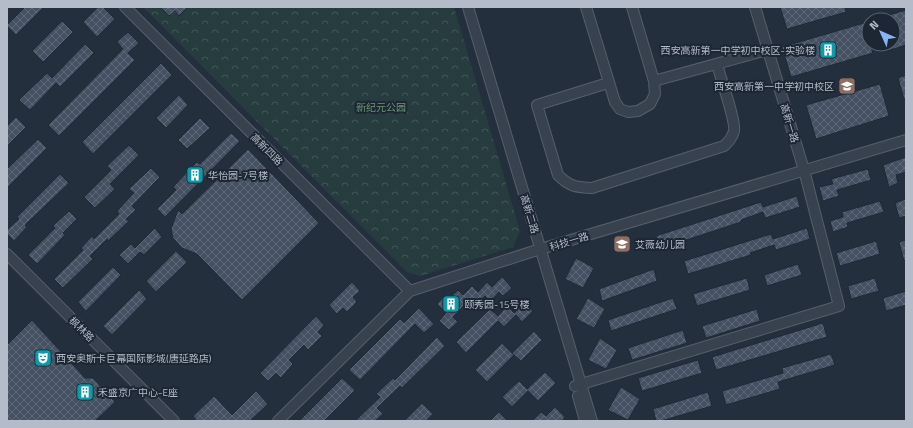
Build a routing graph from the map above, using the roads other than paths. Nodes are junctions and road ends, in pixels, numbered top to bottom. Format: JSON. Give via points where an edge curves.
{"nodes":[{"id":1,"x":125,"y":7,"type":"edge"},
{"id":2,"x":461,"y":7,"type":"edge"},
{"id":3,"x":468,"y":7,"type":"edge"},
{"id":4,"x":586,"y":7,"type":"edge"},
{"id":5,"x":632,"y":7,"type":"edge"},
{"id":6,"x":755,"y":7,"type":"edge"},
{"id":7,"x":767,"y":50,"type":"junction"},
{"id":8,"x":717,"y":64,"type":"junction"},
{"id":9,"x":654,"y":81,"type":"junction"},
{"id":10,"x":608,"y":83,"type":"junction"},
{"id":11,"x":906,"y":140,"type":"edge"},
{"id":12,"x":804,"y":170,"type":"junction"},
{"id":13,"x":537,"y":250,"type":"junction"},
{"id":14,"x":7,"y":254,"type":"edge"},
{"id":15,"x":410,"y":291,"type":"junction"},
{"id":16,"x":578,"y":385,"type":"junction"},
{"id":17,"x":174,"y":421,"type":"edge"},
{"id":18,"x":278,"y":421,"type":"edge"},
{"id":19,"x":585,"y":421,"type":"edge"},
{"id":20,"x":592,"y":421,"type":"edge"}],
"edges":[{"from":1,"to":15,"type":"street","name":"高新四路"},
{"from":2,"to":13,"type":"street","name":"高新二路"},
{"from":3,"to":13,"type":"street","name":"高新二路"},
{"from":4,"to":10,"type":"street"},
{"from":5,"to":9,"type":"street"},
{"from":6,"to":7,"type":"street","name":"高新一路"},
{"from":7,"to":8,"type":"street"},
{"from":7,"to":12,"type":"street","name":"高新一路"},
{"from":8,"to":9,"type":"street"},
{"from":8,"to":10,"type":"street","via":[[733,120],[731,140],[724,146],[592,188],[574,187],[558,175],[537,105]]},
{"from":9,"to":10,"type":"street","via":[[655,94],[650,104],[638,111],[628,112],[620,109],[614,102]]},
{"from":11,"to":12,"type":"street","name":"科技一路"},
{"from":12,"to":13,"type":"street","name":"科技一路"},
{"from":12,"to":16,"type":"street","name":"高新一路","via":[[839,306]]},
{"from":13,"to":15,"type":"street","name":"科技一路"},
{"from":13,"to":16,"type":"street","name":"高新二路"},
{"from":14,"to":17,"type":"street","name":"枫林路"},
{"from":15,"to":18,"type":"street","name":"科技一路"},
{"from":16,"to":19,"type":"street","name":"高新二路"},
{"from":16,"to":20,"type":"street","name":"高新二路"}]}
